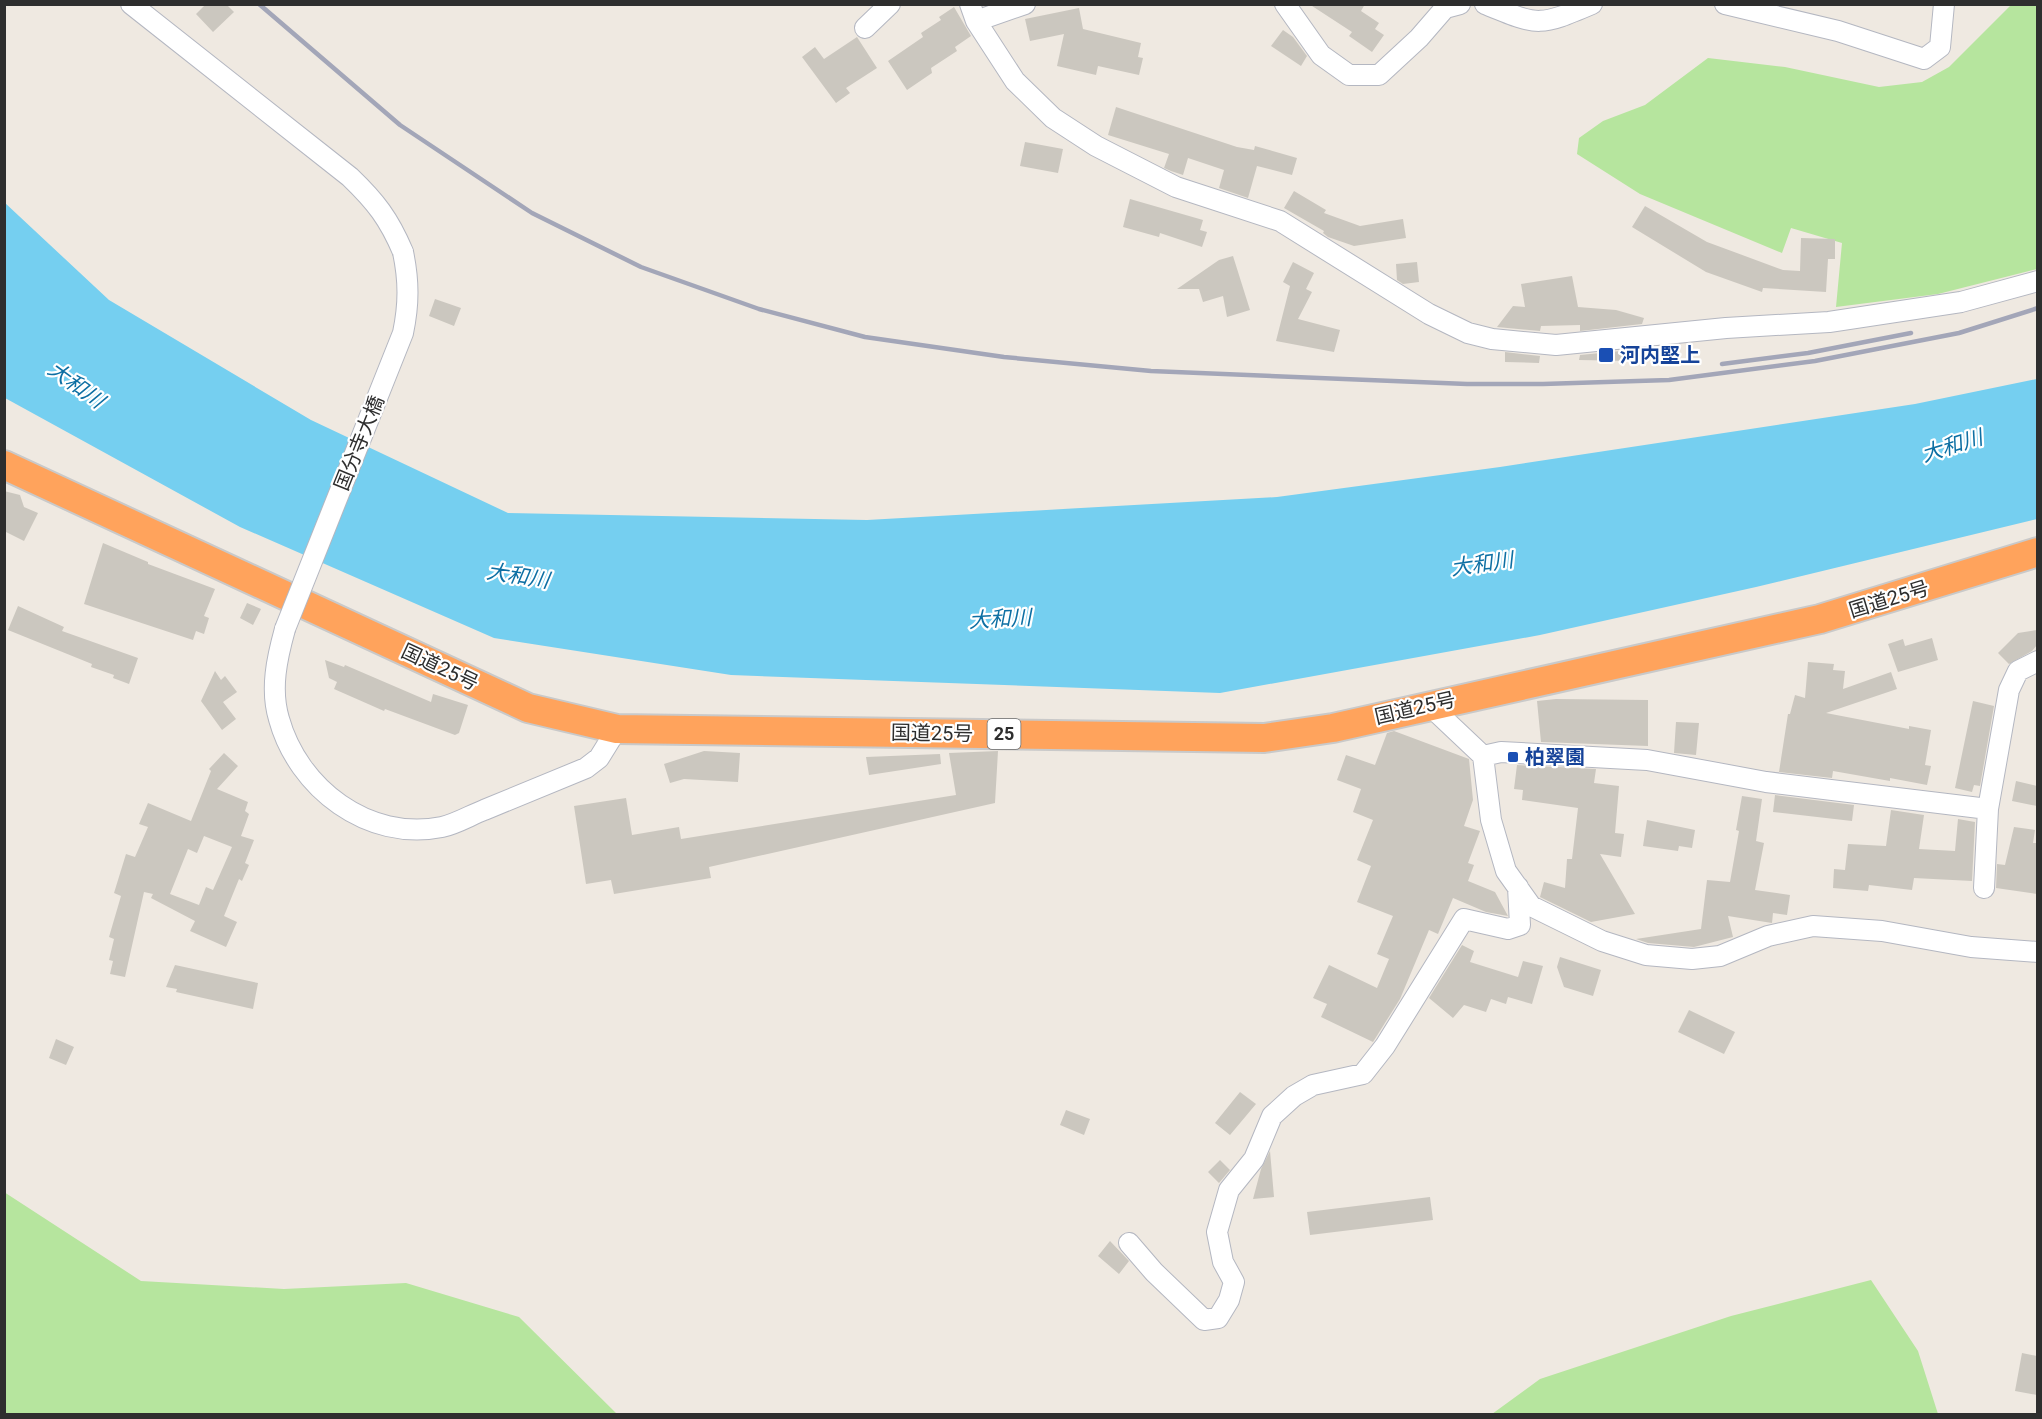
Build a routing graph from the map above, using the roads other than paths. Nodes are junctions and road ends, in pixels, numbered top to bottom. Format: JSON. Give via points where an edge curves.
{"nodes":[{"id":1,"x":130,"y":4,"type":"edge"},
{"id":2,"x":890,"y":4,"type":"edge"},
{"id":3,"x":1025,"y":4,"type":"edge"},
{"id":4,"x":1285,"y":4,"type":"edge"},
{"id":5,"x":1460,"y":4,"type":"edge"},
{"id":6,"x":1485,"y":4,"type":"edge"},
{"id":7,"x":1592,"y":4,"type":"edge"},
{"id":8,"x":1725,"y":4,"type":"edge"},
{"id":9,"x":1938,"y":6,"type":"edge"},
{"id":10,"x":973,"y":13,"type":"edge"},
{"id":11,"x":866,"y":28,"type":"dead end"},
{"id":12,"x":2037,"y":281,"type":"edge"},
{"id":13,"x":4,"y":465,"type":"edge"},
{"id":14,"x":2037,"y":552,"type":"edge"},
{"id":15,"x":2037,"y":661,"type":"edge"},
{"id":16,"x":1429,"y":705,"type":"junction"},
{"id":17,"x":617,"y":729,"type":"junction"},
{"id":18,"x":1483,"y":756,"type":"junction"},
{"id":19,"x":1988,"y":809,"type":"junction"},
{"id":20,"x":1518,"y":887,"type":"junction"},
{"id":21,"x":1984,"y":888,"type":"dead end"},
{"id":22,"x":2037,"y":952,"type":"edge"},
{"id":23,"x":1129,"y":1243,"type":"dead end"}],
"edges":[{"from":1,"to":17,"type":"street","name":"国分寺大橋","bridge":true,"via":[[350,177],[390,221],[403,252],[409,281],[403,333],[277,656],[278,717],[305,772],[324,794],[351,813],[411,829],[443,827],[586,768],[599,758]]},
{"from":2,"to":11,"type":"street"},
{"from":3,"to":10,"type":"street"},
{"from":4,"to":5,"type":"street","via":[[1321,55],[1349,75],[1380,75],[1445,8]]},
{"from":6,"to":7,"type":"street","via":[[1527,21],[1549,22]]},
{"from":8,"to":9,"type":"street","via":[[1838,32],[1924,59],[1940,47]]},
{"from":10,"to":12,"type":"street","via":[[1015,81],[1053,118],[1096,146],[1176,187],[1280,221],[1429,315],[1468,333],[1557,345],[1829,322],[1961,302]]},
{"from":13,"to":17,"type":"highway","name":"国道25号","number":"25","via":[[528,708]]},
{"from":14,"to":16,"type":"highway","name":"国道25号","number":"25","via":[[1820,620]]},
{"from":15,"to":19,"type":"street","via":[[2018,671],[2009,690]]},
{"from":16,"to":17,"type":"highway","name":"国道25号","number":"25","via":[[1333,728],[1264,738]]},
{"from":16,"to":18,"type":"street"},
{"from":18,"to":19,"type":"street","via":[[1501,752],[1647,760],[1766,782]]},
{"from":18,"to":20,"type":"street","via":[[1491,820],[1506,871]]},
{"from":19,"to":21,"type":"street"},
{"from":20,"to":22,"type":"street","via":[[1531,906],[1602,941],[1646,955],[1692,959],[1720,956],[1768,936],[1813,926]]},
{"from":20,"to":23,"type":"street","via":[[1520,925],[1508,929],[1464,919],[1385,1046],[1363,1074],[1313,1085],[1272,1116],[1254,1159],[1229,1190],[1216,1232],[1223,1262],[1234,1282],[1218,1318],[1204,1320]]}]}
